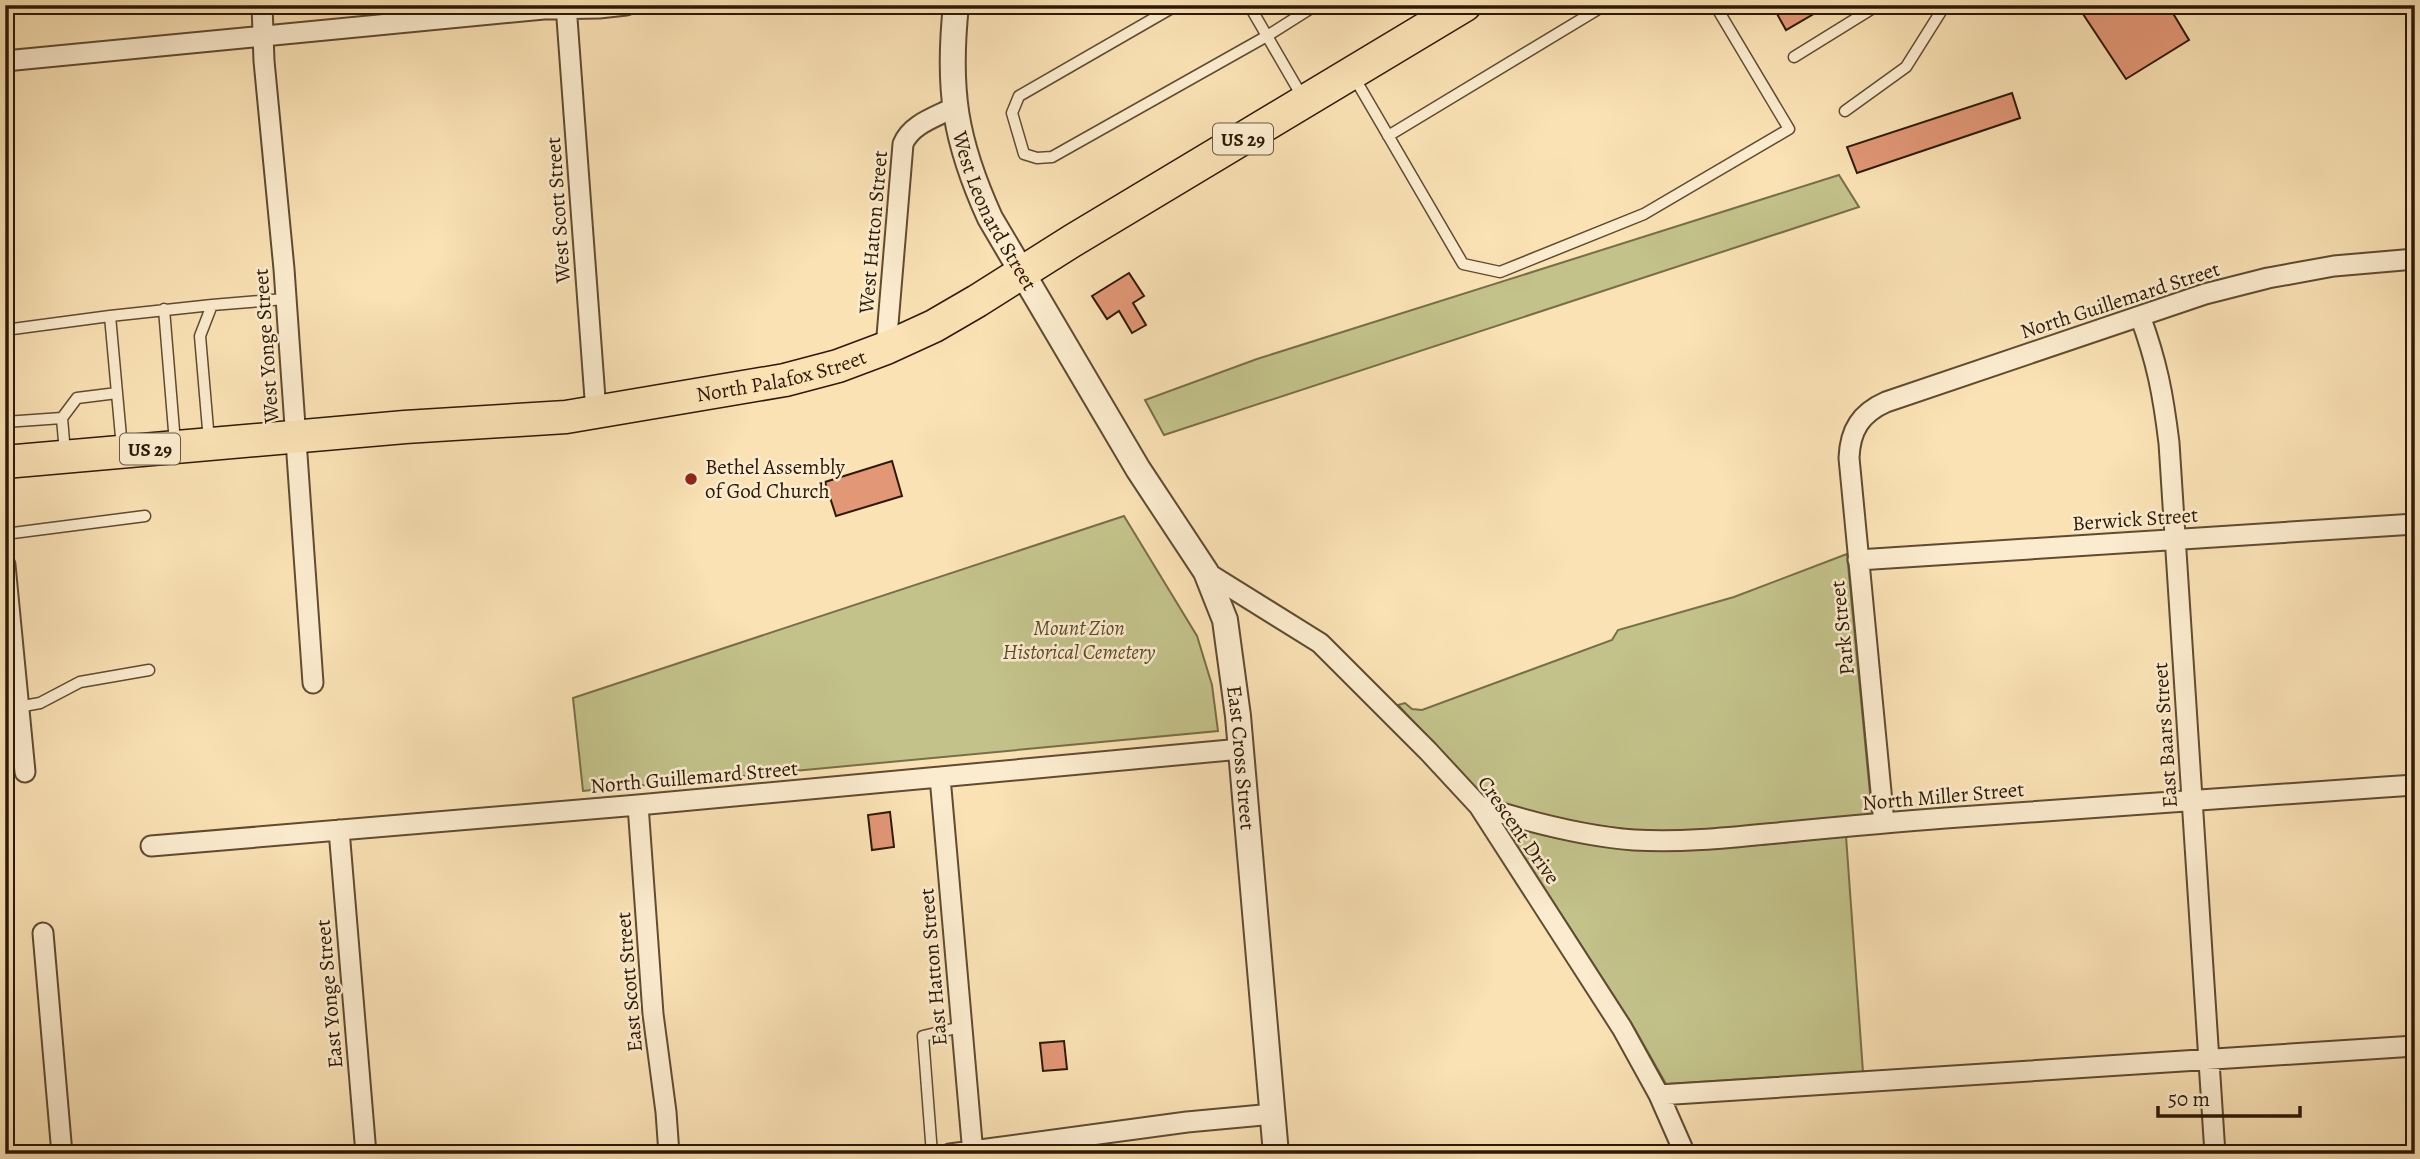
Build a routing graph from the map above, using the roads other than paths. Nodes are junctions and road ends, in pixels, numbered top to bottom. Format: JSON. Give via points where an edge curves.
{"nodes":[{"id":1,"x":262,"y":5,"type":"edge"},
{"id":2,"x":626,"y":5,"type":"edge"},
{"id":3,"x":957,"y":5,"type":"edge"},
{"id":4,"x":1177,"y":5,"type":"edge"},
{"id":5,"x":1249,"y":5,"type":"edge"},
{"id":6,"x":1316,"y":5,"type":"edge"},
{"id":7,"x":1465,"y":5,"type":"edge"},
{"id":8,"x":1605,"y":5,"type":"edge"},
{"id":9,"x":1715,"y":5,"type":"edge"},
{"id":10,"x":1878,"y":5,"type":"edge"},
{"id":11,"x":1945,"y":5,"type":"edge"},
{"id":12,"x":566,"y":7,"type":"edge"},
{"id":13,"x":1267,"y":36,"type":"junction"},
{"id":14,"x":263,"y":37,"type":"junction"},
{"id":15,"x":1794,"y":57,"type":"dead end"},
{"id":16,"x":5,"y":61,"type":"edge"},
{"id":17,"x":1352,"y":74,"type":"junction"},
{"id":18,"x":1305,"y":102,"type":"junction"},
{"id":19,"x":955,"y":107,"type":"junction"},
{"id":20,"x":1845,"y":111,"type":"dead end"},
{"id":21,"x":1388,"y":136,"type":"junction"},
{"id":22,"x":2415,"y":259,"type":"edge"},
{"id":23,"x":1022,"y":273,"type":"junction"},
{"id":24,"x":285,"y":299,"type":"junction"},
{"id":25,"x":212,"y":305,"type":"junction"},
{"id":26,"x":164,"y":309,"type":"junction"},
{"id":27,"x":110,"y":316,"type":"junction"},
{"id":28,"x":2140,"y":316,"type":"junction"},
{"id":29,"x":5,"y":330,"type":"edge"},
{"id":30,"x":886,"y":348,"type":"junction"},
{"id":31,"x":117,"y":393,"type":"junction"},
{"id":32,"x":1096,"y":397,"type":"joint"},
{"id":33,"x":596,"y":412,"type":"junction"},
{"id":34,"x":62,"y":418,"type":"junction"},
{"id":35,"x":5,"y":422,"type":"edge"},
{"id":36,"x":1854,"y":429,"type":"joint"},
{"id":37,"x":296,"y":436,"type":"junction"},
{"id":38,"x":209,"y":444,"type":"junction"},
{"id":39,"x":176,"y":447,"type":"junction"},
{"id":40,"x":122,"y":452,"type":"junction"},
{"id":41,"x":65,"y":457,"type":"junction"},
{"id":42,"x":5,"y":462,"type":"edge"},
{"id":43,"x":145,"y":516,"type":"dead end"},
{"id":44,"x":2415,"y":524,"type":"edge"},
{"id":45,"x":5,"y":534,"type":"edge"},
{"id":46,"x":2174,"y":539,"type":"junction"},
{"id":47,"x":1858,"y":560,"type":"junction"},
{"id":48,"x":1206,"y":572,"type":"junction"},
{"id":49,"x":6,"y":577,"type":"edge"},
{"id":50,"x":149,"y":670,"type":"dead end"},
{"id":51,"x":313,"y":683,"type":"dead end"},
{"id":52,"x":18,"y":707,"type":"junction"},
{"id":53,"x":1241,"y":749,"type":"junction"},
{"id":54,"x":24,"y":772,"type":"dead end"},
{"id":55,"x":940,"y":777,"type":"junction"},
{"id":56,"x":2415,"y":785,"type":"edge"},
{"id":57,"x":2192,"y":799,"type":"junction"},
{"id":58,"x":638,"y":805,"type":"junction"},
{"id":59,"x":1479,"y":806,"type":"junction"},
{"id":60,"x":1884,"y":823,"type":"junction"},
{"id":61,"x":339,"y":830,"type":"junction"},
{"id":62,"x":151,"y":846,"type":"dead end"},
{"id":63,"x":43,"y":933,"type":"dead end"},
{"id":64,"x":961,"y":1027,"type":"junction"},
{"id":65,"x":2415,"y":1046,"type":"edge"},
{"id":66,"x":2210,"y":1059,"type":"junction"},
{"id":67,"x":1659,"y":1095,"type":"junction"},
{"id":68,"x":1273,"y":1114,"type":"junction"},
{"id":69,"x":973,"y":1153,"type":"edge"},
{"id":70,"x":62,"y":1154,"type":"edge"},
{"id":71,"x":366,"y":1154,"type":"edge"},
{"id":72,"x":669,"y":1154,"type":"edge"},
{"id":73,"x":933,"y":1154,"type":"edge"},
{"id":74,"x":950,"y":1154,"type":"edge"},
{"id":75,"x":1276,"y":1154,"type":"edge"},
{"id":76,"x":1685,"y":1154,"type":"edge"},
{"id":77,"x":2215,"y":1154,"type":"edge"}],
"edges":[{"from":1,"to":14,"type":"street","name":"West Yonge Street"},
{"from":2,"to":12,"type":"street"},
{"from":3,"to":19,"type":"street","name":"West Leonard Street","via":[[951,51]]},
{"from":4,"to":13,"type":"lane","via":[[1019,96],[1012,113],[1024,154],[1052,157]]},
{"from":5,"to":13,"type":"lane"},
{"from":6,"to":13,"type":"lane"},
{"from":7,"to":17,"type":"main road","name":"North Palafox Street","number":"US 29"},
{"from":8,"to":21,"type":"lane"},
{"from":9,"to":21,"type":"lane","via":[[1789,129],[1644,214],[1500,272],[1463,264]]},
{"from":10,"to":15,"type":"lane"},
{"from":11,"to":20,"type":"lane","via":[[1906,67]]},
{"from":12,"to":14,"type":"street"},
{"from":12,"to":33,"type":"street","name":"West Scott Street"},
{"from":13,"to":18,"type":"lane"},
{"from":14,"to":16,"type":"street"},
{"from":14,"to":24,"type":"street","name":"West Yonge Street"},
{"from":17,"to":18,"type":"main road","name":"North Palafox Street","number":"US 29"},
{"from":17,"to":21,"type":"lane"},
{"from":18,"to":23,"type":"main road","name":"North Palafox Street","number":"US 29"},
{"from":19,"to":23,"type":"street","name":"West Leonard Street","via":[[974,184]]},
{"from":19,"to":30,"type":"street","name":"West Hatton Street","via":[[913,129],[903,144]]},
{"from":22,"to":28,"type":"street","name":"North Guillemard Street","via":[[2268,278]]},
{"from":23,"to":30,"type":"main road","name":"North Palafox Street","number":"US 29"},
{"from":23,"to":32,"type":"street","name":"West Leonard Street"},
{"from":24,"to":25,"type":"lane"},
{"from":24,"to":37,"type":"street","name":"West Yonge Street"},
{"from":25,"to":26,"type":"lane"},
{"from":25,"to":38,"type":"lane","via":[[200,336]]},
{"from":26,"to":27,"type":"lane"},
{"from":26,"to":39,"type":"lane"},
{"from":27,"to":29,"type":"lane"},
{"from":27,"to":31,"type":"lane"},
{"from":28,"to":36,"type":"street","name":"North Guillemard Street","via":[[1886,402],[1868,412]]},
{"from":28,"to":46,"type":"street","name":"East Baars Street","via":[[2162,385]]},
{"from":30,"to":33,"type":"main road","name":"North Palafox Street","number":"US 29","via":[[785,380]]},
{"from":31,"to":34,"type":"lane","via":[[76,398]]},
{"from":31,"to":40,"type":"lane"},
{"from":32,"to":48,"type":"street","name":"East Cross Street"},
{"from":33,"to":37,"type":"main road","name":"North Palafox Street","number":"US 29"},
{"from":34,"to":35,"type":"lane"},
{"from":34,"to":41,"type":"lane"},
{"from":36,"to":47,"type":"street","name":"Park Street","via":[[1849,458]]},
{"from":37,"to":38,"type":"main road","name":"North Palafox Street","number":"US 29"},
{"from":37,"to":51,"type":"street","name":"West Yonge Street"},
{"from":38,"to":39,"type":"main road","name":"North Palafox Street","number":"US 29"},
{"from":39,"to":40,"type":"main road","name":"North Palafox Street","number":"US 29"},
{"from":40,"to":41,"type":"main road","name":"North Palafox Street","number":"US 29"},
{"from":41,"to":42,"type":"main road","name":"North Palafox Street","number":"US 29"},
{"from":43,"to":45,"type":"lane"},
{"from":44,"to":46,"type":"street","name":"Berwick Street"},
{"from":46,"to":47,"type":"street","name":"Berwick Street"},
{"from":46,"to":57,"type":"street","name":"East Baars Street"},
{"from":47,"to":60,"type":"street","name":"Park Street"},
{"from":48,"to":53,"type":"street","name":"East Cross Street","via":[[1225,620]]},
{"from":48,"to":59,"type":"street","name":"Crescent Drive","via":[[1320,643]]},
{"from":49,"to":52,"type":"street"},
{"from":50,"to":52,"type":"lane","via":[[80,682],[40,703]]},
{"from":52,"to":54,"type":"street"},
{"from":53,"to":55,"type":"street","name":"North Guillemard Street"},
{"from":53,"to":68,"type":"street","name":"East Cross Street"},
{"from":55,"to":58,"type":"street","name":"North Guillemard Street"},
{"from":55,"to":64,"type":"street","name":"East Hatton Street"},
{"from":56,"to":57,"type":"street","name":"North Miller Street"},
{"from":57,"to":60,"type":"street","name":"North Miller Street"},
{"from":57,"to":66,"type":"street","name":"East Baars Street"},
{"from":58,"to":61,"type":"street","name":"North Guillemard Street"},
{"from":58,"to":72,"type":"street","name":"East Scott Street","via":[[653,1014]]},
{"from":59,"to":60,"type":"street","name":"North Miller Street","via":[[1574,832],[1632,839],[1737,838]]},
{"from":59,"to":67,"type":"street","name":"Crescent Drive","via":[[1622,1028]]},
{"from":61,"to":62,"type":"street","name":"North Guillemard Street"},
{"from":61,"to":71,"type":"street","name":"East Yonge Street"},
{"from":63,"to":70,"type":"street"},
{"from":64,"to":69,"type":"street","name":"East Hatton Street"},
{"from":64,"to":73,"type":"lane","via":[[923,1036]]},
{"from":65,"to":66,"type":"street"},
{"from":66,"to":67,"type":"street"},
{"from":66,"to":77,"type":"street","name":"East Baars Street"},
{"from":67,"to":76,"type":"street","name":"Crescent Drive"},
{"from":68,"to":69,"type":"street"},
{"from":68,"to":75,"type":"street","name":"East Cross Street"},
{"from":69,"to":74,"type":"street"}]}
